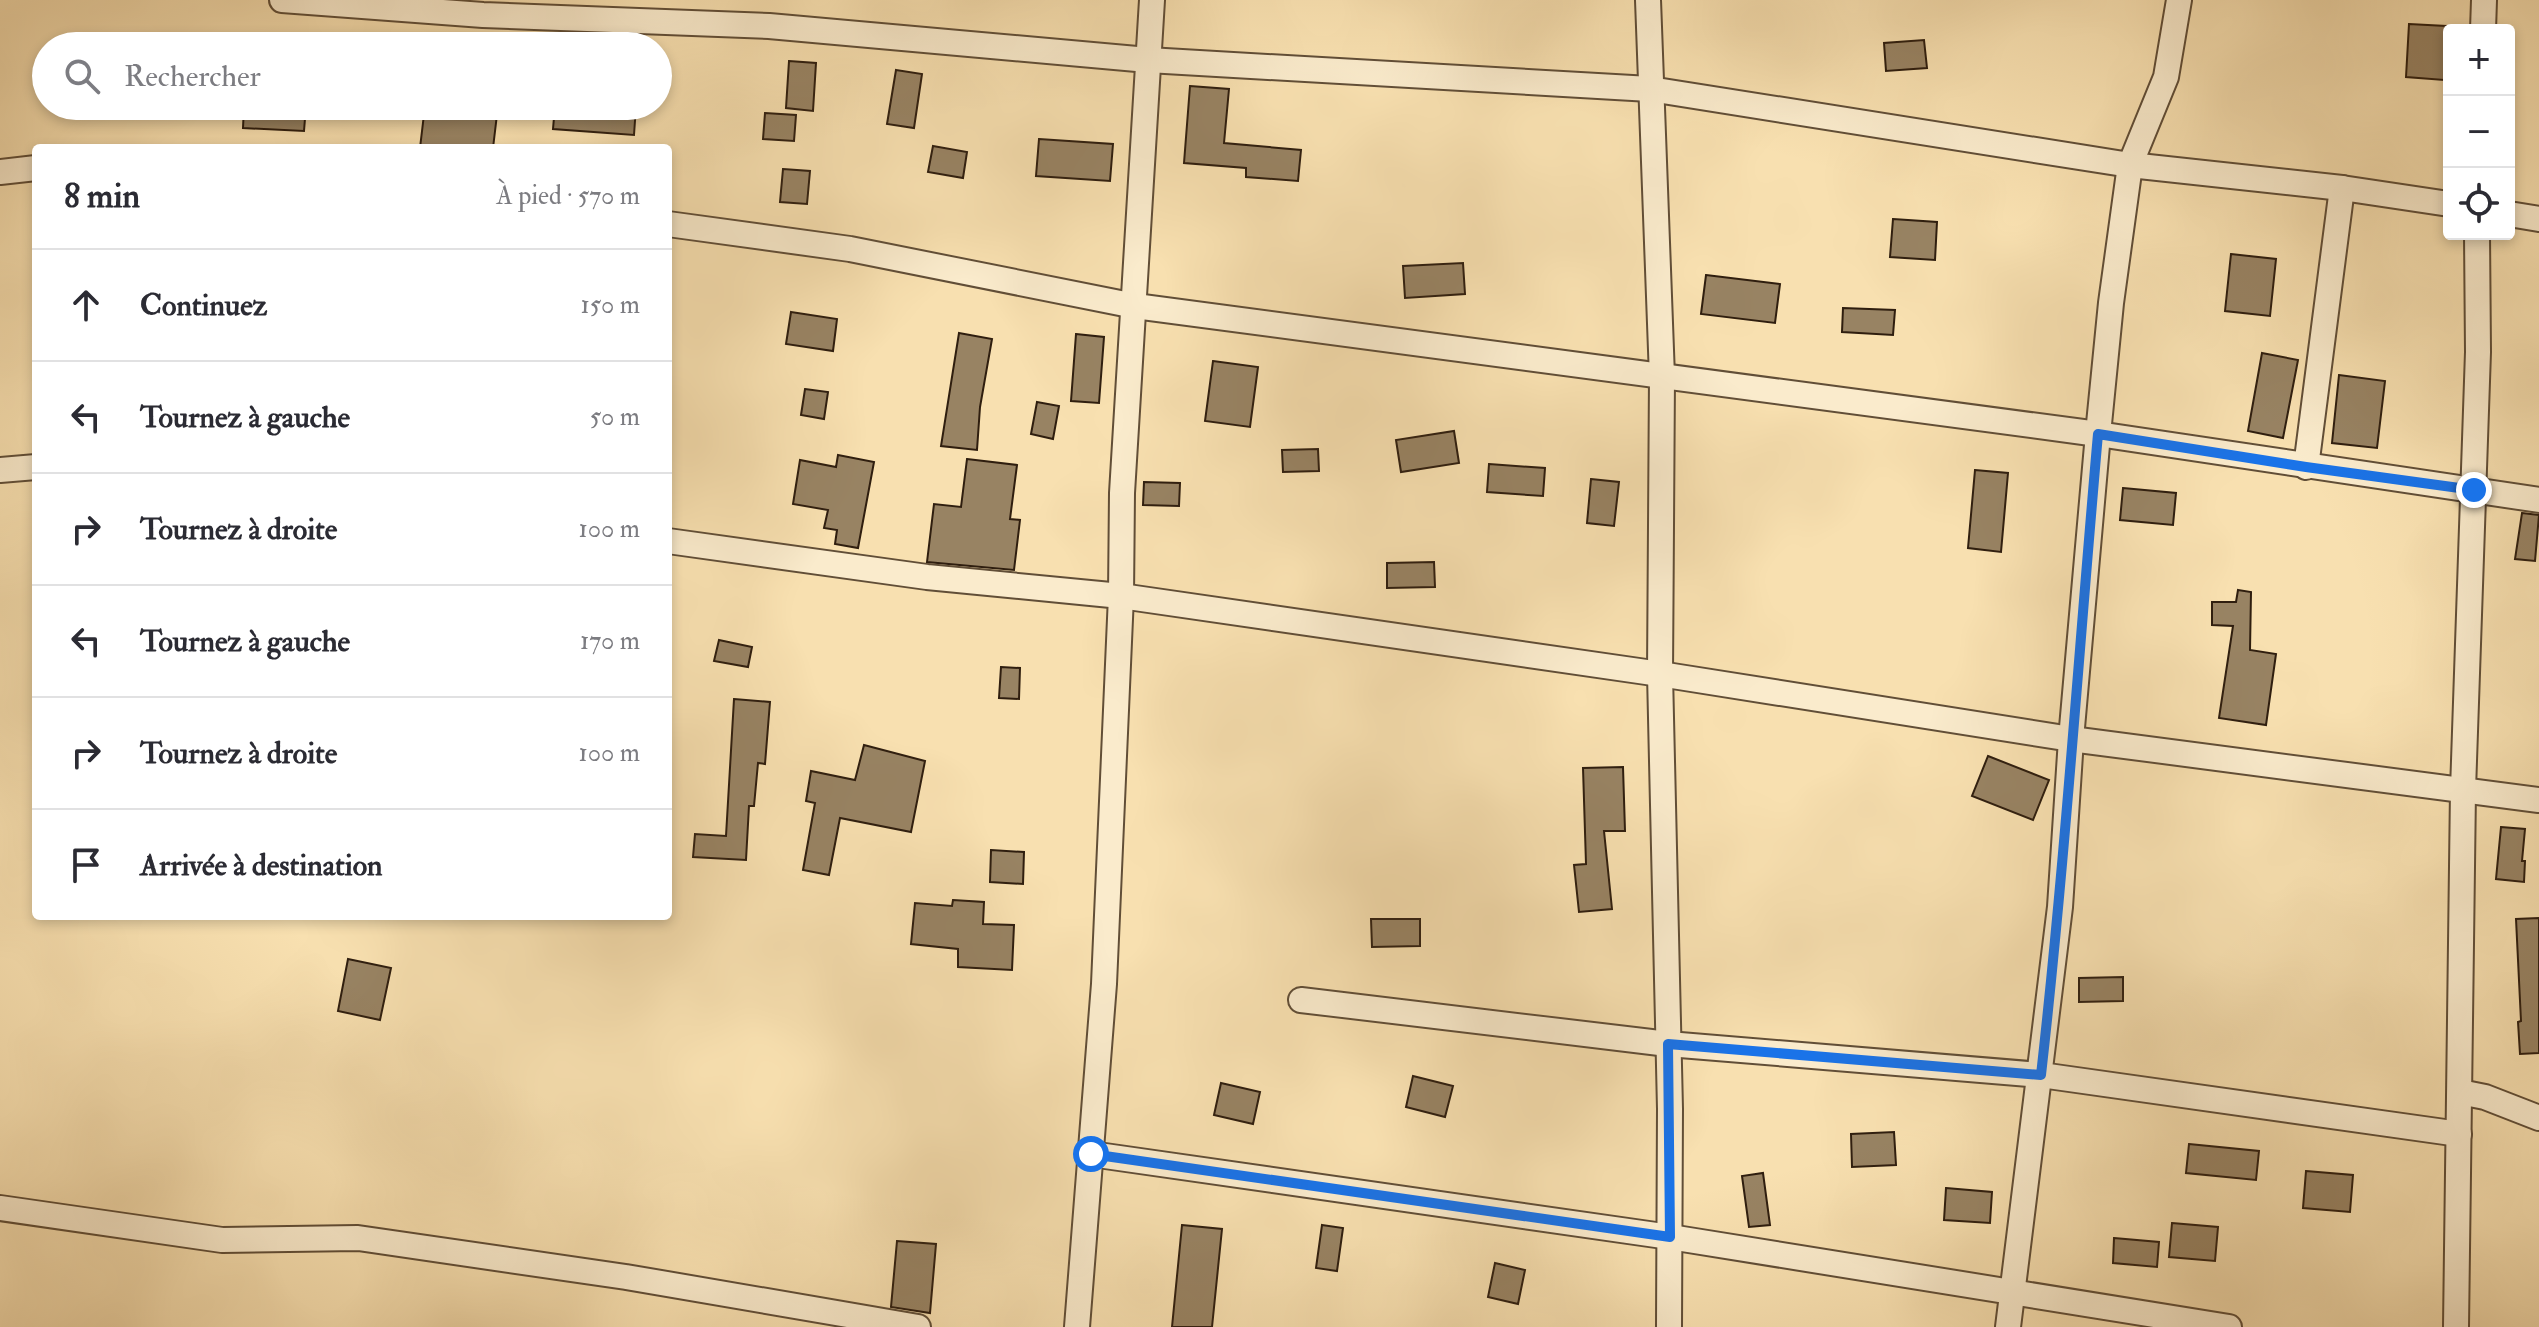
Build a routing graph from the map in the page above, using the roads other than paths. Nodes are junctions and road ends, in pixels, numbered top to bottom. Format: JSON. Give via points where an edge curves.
{"nodes":[{"id":1,"x":282,"y":0,"type":"edge"},
{"id":2,"x":1152,"y":0,"type":"edge"},
{"id":3,"x":1648,"y":0,"type":"edge"},
{"id":4,"x":2179,"y":0,"type":"edge"},
{"id":5,"x":2484,"y":0,"type":"edge"},
{"id":6,"x":2483,"y":24,"type":"edge"},
{"id":7,"x":1148,"y":60,"type":"junction"},
{"id":8,"x":1650,"y":89,"type":"junction"},
{"id":9,"x":2130,"y":165,"type":"junction"},
{"id":10,"x":32,"y":168,"type":"edge"},
{"id":11,"x":0,"y":172,"type":"edge"},
{"id":12,"x":2342,"y":188,"type":"junction"},
{"id":13,"x":2443,"y":203,"type":"edge"},
{"id":14,"x":2515,"y":215,"type":"edge"},
{"id":15,"x":2539,"y":219,"type":"edge"},
{"id":16,"x":672,"y":225,"type":"edge"},
{"id":17,"x":2477,"y":240,"type":"edge"},
{"id":18,"x":1135,"y":306,"type":"junction"},
{"id":19,"x":1662,"y":377,"type":"junction"},
{"id":20,"x":2098,"y":434,"type":"junction"},
{"id":21,"x":32,"y":467,"type":"edge"},
{"id":22,"x":2306,"y":467,"type":"junction"},
{"id":23,"x":0,"y":470,"type":"edge"},
{"id":24,"x":2474,"y":490,"type":"junction"},
{"id":25,"x":2539,"y":500,"type":"edge"},
{"id":26,"x":672,"y":542,"type":"edge"},
{"id":27,"x":1121,"y":596,"type":"junction"},
{"id":28,"x":1660,"y":674,"type":"junction"},
{"id":29,"x":2071,"y":739,"type":"junction"},
{"id":30,"x":2463,"y":790,"type":"junction"},
{"id":31,"x":2539,"y":800,"type":"edge"},
{"id":32,"x":1301,"y":1000,"type":"dead end"},
{"id":33,"x":1668,"y":1044,"type":"junction"},
{"id":34,"x":2041,"y":1075,"type":"junction"},
{"id":35,"x":2460,"y":1092,"type":"junction"},
{"id":36,"x":2539,"y":1118,"type":"edge"},
{"id":37,"x":2459,"y":1134,"type":"junction"},
{"id":38,"x":1091,"y":1154,"type":"junction"},
{"id":39,"x":0,"y":1208,"type":"edge"},
{"id":40,"x":1670,"y":1237,"type":"junction"},
{"id":41,"x":2012,"y":1294,"type":"junction"},
{"id":42,"x":918,"y":1327,"type":"edge"},
{"id":43,"x":1077,"y":1327,"type":"edge"},
{"id":44,"x":1669,"y":1327,"type":"edge"},
{"id":45,"x":2008,"y":1327,"type":"edge"},
{"id":46,"x":2229,"y":1327,"type":"edge"},
{"id":47,"x":2456,"y":1327,"type":"edge"}],
"edges":[{"from":1,"to":7,"type":"street","via":[[483,15],[769,26]]},
{"from":2,"to":7,"type":"street"},
{"from":3,"to":8,"type":"street"},
{"from":4,"to":9,"type":"street","via":[[2166,77]]},
{"from":5,"to":6,"type":"street"},
{"from":7,"to":8,"type":"street"},
{"from":7,"to":18,"type":"street"},
{"from":8,"to":9,"type":"street"},
{"from":8,"to":19,"type":"street"},
{"from":9,"to":12,"type":"street"},
{"from":9,"to":20,"type":"street"},
{"from":10,"to":11,"type":"street"},
{"from":12,"to":13,"type":"street"},
{"from":12,"to":22,"type":"street"},
{"from":14,"to":15,"type":"street"},
{"from":16,"to":18,"type":"street","via":[[850,249]]},
{"from":17,"to":24,"type":"street"},
{"from":18,"to":19,"type":"street"},
{"from":18,"to":27,"type":"street"},
{"from":19,"to":20,"type":"street"},
{"from":19,"to":28,"type":"street"},
{"from":20,"to":22,"type":"street"},
{"from":20,"to":29,"type":"street"},
{"from":21,"to":23,"type":"street"},
{"from":22,"to":24,"type":"street"},
{"from":24,"to":25,"type":"street"},
{"from":24,"to":30,"type":"street"},
{"from":26,"to":27,"type":"street","via":[[927,577]]},
{"from":27,"to":28,"type":"street"},
{"from":27,"to":38,"type":"street"},
{"from":28,"to":29,"type":"street"},
{"from":28,"to":33,"type":"street"},
{"from":29,"to":30,"type":"street"},
{"from":29,"to":34,"type":"street"},
{"from":30,"to":31,"type":"street"},
{"from":30,"to":35,"type":"street"},
{"from":32,"to":33,"type":"street"},
{"from":33,"to":34,"type":"street"},
{"from":33,"to":40,"type":"street"},
{"from":34,"to":37,"type":"street"},
{"from":34,"to":41,"type":"street"},
{"from":35,"to":36,"type":"street"},
{"from":35,"to":37,"type":"street"},
{"from":37,"to":47,"type":"street"},
{"from":38,"to":40,"type":"street"},
{"from":38,"to":43,"type":"street"},
{"from":39,"to":42,"type":"street","via":[[222,1240],[358,1238]]},
{"from":40,"to":41,"type":"street"},
{"from":40,"to":44,"type":"street"},
{"from":41,"to":45,"type":"street"},
{"from":41,"to":46,"type":"street"}]}
